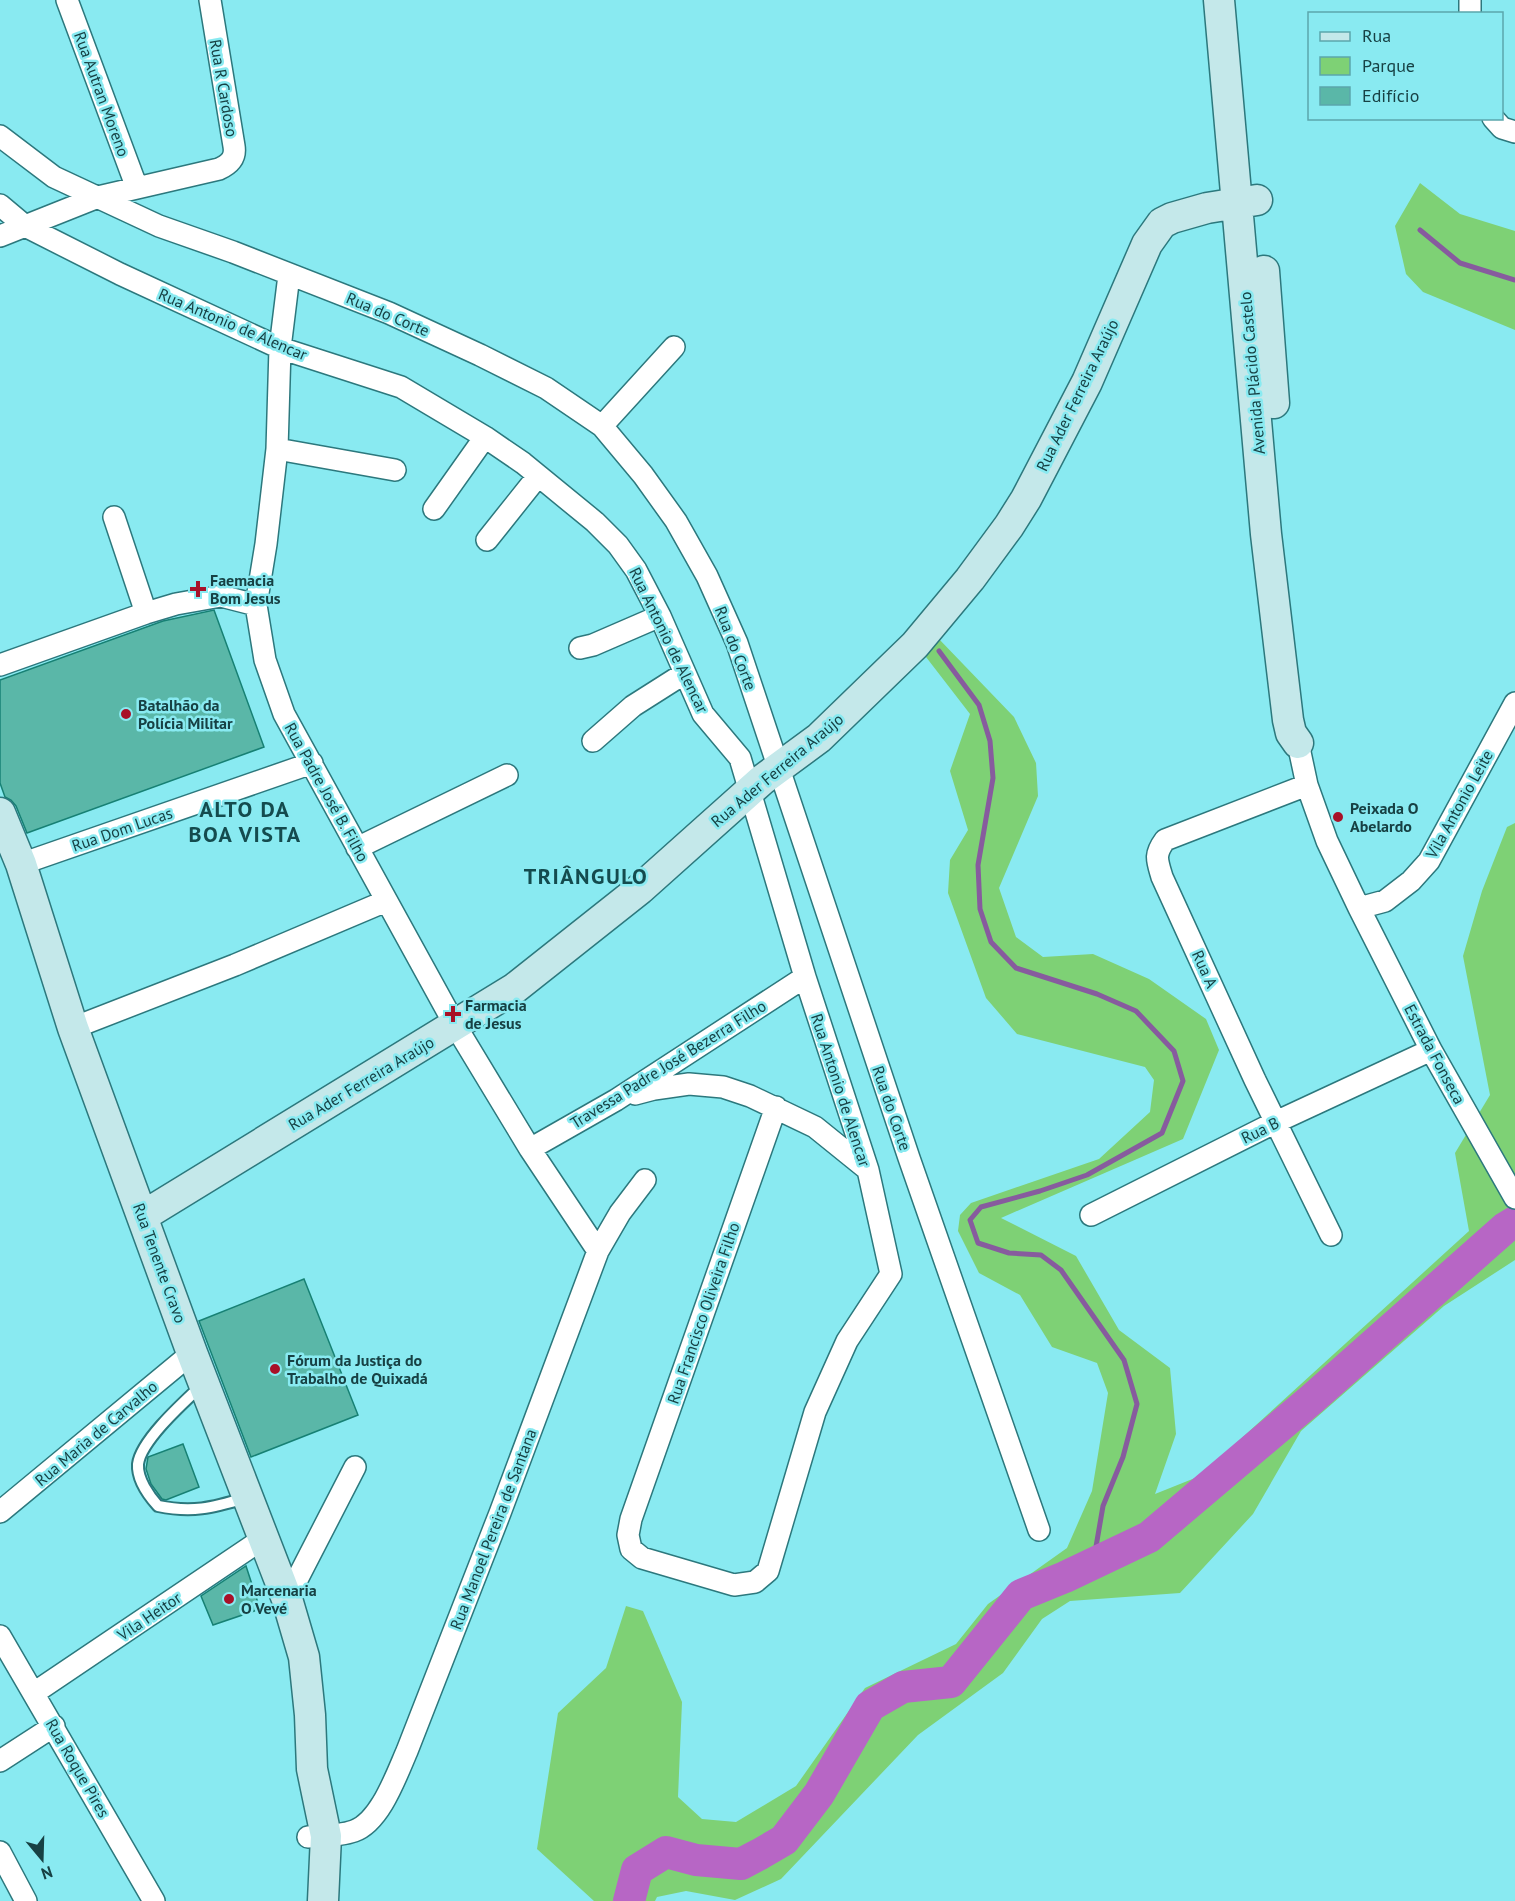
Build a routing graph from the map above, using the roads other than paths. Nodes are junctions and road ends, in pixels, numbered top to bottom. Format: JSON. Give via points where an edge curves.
{"nodes":[{"id":1,"x":67,"y":0,"type":"edge"},
{"id":2,"x":210,"y":0,"type":"edge"},
{"id":3,"x":1219,"y":0,"type":"edge"},
{"id":4,"x":1236,"y":0,"type":"edge"},
{"id":5,"x":1495,"y":120,"type":"edge"},
{"id":6,"x":1515,"y":132,"type":"edge"},
{"id":7,"x":0,"y":136,"type":"edge"},
{"id":8,"x":137,"y":188,"type":"junction"},
{"id":9,"x":98,"y":197,"type":"junction"},
{"id":10,"x":1247,"y":202,"type":"junction"},
{"id":11,"x":0,"y":205,"type":"edge"},
{"id":12,"x":25,"y":226,"type":"junction"},
{"id":13,"x":0,"y":236,"type":"edge"},
{"id":14,"x":289,"y":275,"type":"junction"},
{"id":15,"x":674,"y":347,"type":"dead end"},
{"id":16,"x":280,"y":348,"type":"junction"},
{"id":17,"x":602,"y":426,"type":"junction"},
{"id":18,"x":485,"y":437,"type":"junction"},
{"id":19,"x":277,"y":449,"type":"junction"},
{"id":20,"x":395,"y":470,"type":"dead end"},
{"id":21,"x":538,"y":476,"type":"junction"},
{"id":22,"x":434,"y":509,"type":"dead end"},
{"id":23,"x":114,"y":517,"type":"dead end"},
{"id":24,"x":487,"y":540,"type":"dead end"},
{"id":25,"x":256,"y":605,"type":"junction"},
{"id":26,"x":146,"y":613,"type":"junction"},
{"id":27,"x":660,"y":616,"type":"junction"},
{"id":28,"x":580,"y":648,"type":"dead end"},
{"id":29,"x":0,"y":665,"type":"edge"},
{"id":30,"x":685,"y":673,"type":"junction"},
{"id":31,"x":1515,"y":703,"type":"edge"},
{"id":32,"x":593,"y":741,"type":"dead end"},
{"id":33,"x":1298,"y":743,"type":"joint"},
{"id":34,"x":312,"y":763,"type":"junction"},
{"id":35,"x":778,"y":769,"type":"junction"},
{"id":36,"x":507,"y":774,"type":"dead end"},
{"id":37,"x":1307,"y":785,"type":"junction"},
{"id":38,"x":750,"y":792,"type":"junction"},
{"id":39,"x":0,"y":813,"type":"edge"},
{"id":40,"x":357,"y":848,"type":"junction"},
{"id":41,"x":10,"y":868,"type":"edge"},
{"id":42,"x":386,"y":901,"type":"junction"},
{"id":43,"x":1359,"y":908,"type":"junction"},
{"id":44,"x":804,"y":977,"type":"junction"},
{"id":45,"x":455,"y":1025,"type":"junction"},
{"id":46,"x":73,"y":1028,"type":"junction"},
{"id":47,"x":1431,"y":1050,"type":"junction"},
{"id":48,"x":616,"y":1100,"type":"junction"},
{"id":49,"x":776,"y":1107,"type":"junction"},
{"id":50,"x":1276,"y":1122,"type":"junction"},
{"id":51,"x":530,"y":1149,"type":"junction"},
{"id":52,"x":868,"y":1170,"type":"junction"},
{"id":53,"x":645,"y":1180,"type":"dead end"},
{"id":54,"x":1515,"y":1198,"type":"edge"},
{"id":55,"x":1091,"y":1215,"type":"dead end"},
{"id":56,"x":143,"y":1216,"type":"junction"},
{"id":57,"x":1331,"y":1236,"type":"dead end"},
{"id":58,"x":598,"y":1251,"type":"junction"},
{"id":59,"x":891,"y":1274,"type":"joint"},
{"id":60,"x":192,"y":1353,"type":"junction"},
{"id":61,"x":204,"y":1383,"type":"junction"},
{"id":62,"x":355,"y":1467,"type":"dead end"},
{"id":63,"x":248,"y":1497,"type":"junction"},
{"id":64,"x":0,"y":1512,"type":"edge"},
{"id":65,"x":1039,"y":1530,"type":"dead end"},
{"id":66,"x":264,"y":1538,"type":"junction"},
{"id":67,"x":287,"y":1599,"type":"junction"},
{"id":68,"x":0,"y":1636,"type":"edge"},
{"id":69,"x":34,"y":1693,"type":"junction"},
{"id":70,"x":54,"y":1726,"type":"junction"},
{"id":71,"x":0,"y":1761,"type":"edge"},
{"id":72,"x":317,"y":1836,"type":"junction"},
{"id":73,"x":0,"y":1852,"type":"edge"},
{"id":74,"x":26,"y":1901,"type":"edge"},
{"id":75,"x":154,"y":1901,"type":"edge"},
{"id":76,"x":304,"y":1901,"type":"edge"},
{"id":77,"x":323,"y":1901,"type":"edge"}],
"edges":[{"from":1,"to":8,"type":"street","name":"Rua Autran Moreno"},
{"from":2,"to":8,"type":"street","name":"Rua R Cardoso","via":[[235,153],[232,161],[219,169]]},
{"from":3,"to":10,"type":"street","name":"Avenida Plácido Castelo"},
{"from":4,"to":10,"type":"street","name":"Avenida Plácido Castelo"},
{"from":5,"to":6,"type":"street","via":[[1502,128]]},
{"from":7,"to":9,"type":"street","name":"Rua do Corte","via":[[54,177]]},
{"from":8,"to":9,"type":"street"},
{"from":9,"to":12,"type":"street"},
{"from":9,"to":14,"type":"street","name":"Rua do Corte","via":[[159,226]]},
{"from":10,"to":33,"type":"street","name":"Avenida Plácido Castelo","via":[[1275,533],[1301,709]]},
{"from":10,"to":35,"type":"street","name":"Rua Ader Ferreira Araújo","via":[[1182,214],[1162,223],[1147,244],[1082,392],[1009,526],[915,645],[819,738]]},
{"from":11,"to":12,"type":"street","name":"Rua Antonio de Alencar"},
{"from":12,"to":13,"type":"street"},
{"from":12,"to":16,"type":"street","name":"Rua Antonio de Alencar"},
{"from":14,"to":16,"type":"street","name":"Rua Padre José B. Filho"},
{"from":14,"to":17,"type":"street","name":"Rua do Corte","via":[[389,313],[480,355],[546,388]]},
{"from":15,"to":17,"type":"street"},
{"from":16,"to":18,"type":"street","name":"Rua Antonio de Alencar","via":[[401,387]]},
{"from":16,"to":19,"type":"street","name":"Rua Padre José B. Filho"},
{"from":17,"to":35,"type":"street","name":"Rua do Corte","via":[[669,512],[707,576],[737,643]]},
{"from":18,"to":21,"type":"street","name":"Rua Antonio de Alencar"},
{"from":18,"to":22,"type":"street"},
{"from":19,"to":20,"type":"street"},
{"from":19,"to":25,"type":"street","name":"Rua Padre José B. Filho"},
{"from":21,"to":24,"type":"street"},
{"from":21,"to":27,"type":"street","name":"Rua Antonio de Alencar","via":[[618,545]]},
{"from":23,"to":26,"type":"street"},
{"from":25,"to":26,"type":"street","via":[[221,596]]},
{"from":25,"to":34,"type":"street","name":"Rua Padre José B. Filho","via":[[273,685],[284,714]]},
{"from":26,"to":29,"type":"street"},
{"from":27,"to":28,"type":"street"},
{"from":27,"to":30,"type":"street","name":"Rua Antonio de Alencar"},
{"from":30,"to":32,"type":"street","via":[[633,706]]},
{"from":30,"to":38,"type":"street","name":"Rua Antonio de Alencar","via":[[703,714],[740,758]]},
{"from":31,"to":43,"type":"street","name":"Vila Antonio Leite","via":[[1429,861],[1385,901]]},
{"from":33,"to":37,"type":"street","name":"Avenida Plácido Castelo"},
{"from":34,"to":40,"type":"street","name":"Rua Padre José B. Filho"},
{"from":34,"to":41,"type":"street","name":"Rua Dom Lucas"},
{"from":35,"to":38,"type":"street","name":"Rua Ader Ferreira Araújo"},
{"from":35,"to":65,"type":"street","name":"Rua do Corte"},
{"from":36,"to":40,"type":"street"},
{"from":37,"to":43,"type":"street","name":"Avenida Plácido Castelo","via":[[1327,841]]},
{"from":37,"to":50,"type":"street","name":"Rua A","via":[[1165,840],[1157,860]]},
{"from":38,"to":44,"type":"street","name":"Rua Antonio de Alencar"},
{"from":38,"to":45,"type":"street","name":"Rua Ader Ferreira Araújo","via":[[582,936],[515,988]]},
{"from":39,"to":41,"type":"street","name":"Rua Tenente Cravo"},
{"from":40,"to":42,"type":"street","name":"Rua Padre José B. Filho"},
{"from":41,"to":46,"type":"street","name":"Rua Tenente Cravo"},
{"from":42,"to":45,"type":"street","name":"Rua Padre José B. Filho"},
{"from":42,"to":46,"type":"street"},
{"from":43,"to":47,"type":"street","name":"Estrada Fonseca"},
{"from":44,"to":48,"type":"street","name":"Travessa Padre José Bezerra Filho"},
{"from":44,"to":52,"type":"street","name":"Rua Antonio de Alencar"},
{"from":45,"to":51,"type":"street","name":"Rua Padre José B. Filho"},
{"from":45,"to":56,"type":"street","name":"Rua Ader Ferreira Araújo"},
{"from":46,"to":56,"type":"street","name":"Rua Tenente Cravo"},
{"from":47,"to":50,"type":"street","name":"Rua B"},
{"from":47,"to":54,"type":"street","name":"Estrada Fonseca"},
{"from":48,"to":49,"type":"street","via":[[654,1089],[706,1084]]},
{"from":48,"to":51,"type":"street","name":"Travessa Padre José Bezerra Filho"},
{"from":49,"to":52,"type":"street","via":[[815,1126]]},
{"from":49,"to":59,"type":"street","name":"Rua Francisco Oliveira Filho","via":[[631,1519],[631,1550],[642,1558],[734,1585],[755,1582],[768,1571],[815,1412],[848,1341]]},
{"from":50,"to":55,"type":"street","name":"Rua B"},
{"from":50,"to":57,"type":"street","name":"Rua A"},
{"from":51,"to":58,"type":"street","name":"Rua Padre José B. Filho"},
{"from":52,"to":59,"type":"street","name":"Rua Antonio de Alencar"},
{"from":53,"to":58,"type":"street","name":"Rua Manoel Pereira de Santana"},
{"from":56,"to":60,"type":"street","name":"Rua Tenente Cravo"},
{"from":58,"to":72,"type":"street","name":"Rua Manoel Pereira de Santana","via":[[500,1513],[391,1786],[368,1823],[354,1831]]},
{"from":60,"to":61,"type":"street","name":"Rua Tenente Cravo"},
{"from":60,"to":64,"type":"street","name":"Rua Maria de Carvalho"},
{"from":61,"to":63,"type":"street","name":"Rua Tenente Cravo"},
{"from":61,"to":63,"type":"lane","via":[[147,1445],[138,1465],[142,1483],[158,1506],[175,1510],[211,1509]]},
{"from":62,"to":67,"type":"street"},
{"from":63,"to":66,"type":"street","name":"Rua Tenente Cravo"},
{"from":66,"to":67,"type":"street","name":"Rua Tenente Cravo"},
{"from":66,"to":69,"type":"street","name":"Vila Heitor"},
{"from":67,"to":72,"type":"street","name":"Rua Tenente Cravo","via":[[303,1657]]},
{"from":68,"to":69,"type":"street","name":"Rua Roque Pires"},
{"from":69,"to":70,"type":"street","name":"Rua Roque Pires"},
{"from":70,"to":71,"type":"street"},
{"from":70,"to":75,"type":"street","name":"Rua Roque Pires"},
{"from":72,"to":76,"type":"street"},
{"from":72,"to":77,"type":"street"},
{"from":73,"to":74,"type":"street"}]}
